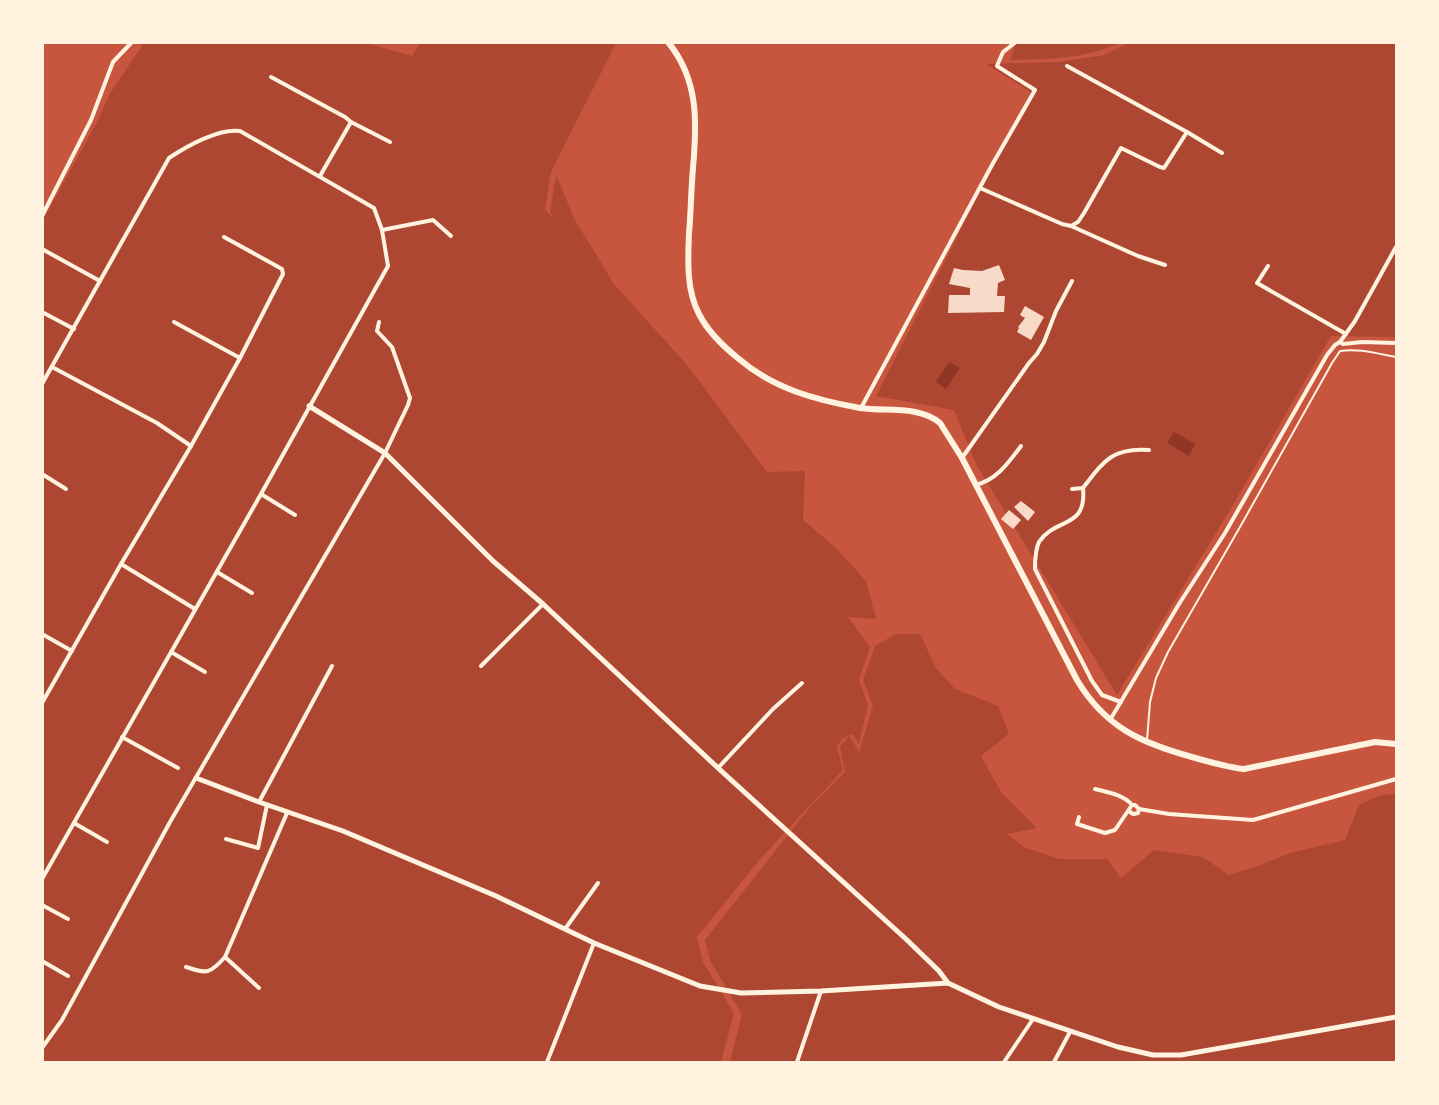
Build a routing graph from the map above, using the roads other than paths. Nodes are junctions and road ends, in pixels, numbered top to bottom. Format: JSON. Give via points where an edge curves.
{"nodes":[{"id":1,"x":132,"y":42,"type":"edge"},
{"id":2,"x":668,"y":42,"type":"edge"},
{"id":3,"x":1016,"y":42,"type":"edge"},
{"id":4,"x":1067,"y":66,"type":"dead end"},
{"id":5,"x":271,"y":77,"type":"dead end"},
{"id":6,"x":351,"y":122,"type":"junction"},
{"id":7,"x":1186,"y":132,"type":"junction"},
{"id":8,"x":390,"y":142,"type":"dead end"},
{"id":9,"x":1222,"y":153,"type":"dead end"},
{"id":10,"x":320,"y":176,"type":"junction"},
{"id":11,"x":980,"y":188,"type":"junction"},
{"id":12,"x":42,"y":216,"type":"edge"},
{"id":13,"x":1072,"y":226,"type":"junction"},
{"id":14,"x":382,"y":230,"type":"junction"},
{"id":15,"x":452,"y":236,"type":"dead end"},
{"id":16,"x":224,"y":237,"type":"dead end"},
{"id":17,"x":1396,"y":246,"type":"edge"},
{"id":18,"x":42,"y":248,"type":"edge"},
{"id":19,"x":1165,"y":265,"type":"dead end"},
{"id":20,"x":1268,"y":266,"type":"dead end"},
{"id":21,"x":100,"y":281,"type":"junction"},
{"id":22,"x":1072,"y":281,"type":"dead end"},
{"id":23,"x":42,"y":312,"type":"edge"},
{"id":24,"x":174,"y":322,"type":"dead end"},
{"id":25,"x":379,"y":322,"type":"dead end"},
{"id":26,"x":74,"y":329,"type":"junction"},
{"id":27,"x":1346,"y":334,"type":"junction"},
{"id":28,"x":1341,"y":343,"type":"junction"},
{"id":29,"x":1396,"y":343,"type":"edge"},
{"id":30,"x":1340,"y":351,"type":"junction"},
{"id":31,"x":1396,"y":357,"type":"edge"},
{"id":32,"x":240,"y":358,"type":"junction"},
{"id":33,"x":52,"y":367,"type":"junction"},
{"id":34,"x":42,"y":384,"type":"edge"},
{"id":35,"x":309,"y":406,"type":"junction"},
{"id":36,"x":861,"y":408,"type":"junction"},
{"id":37,"x":191,"y":446,"type":"junction"},
{"id":38,"x":1021,"y":446,"type":"dead end"},
{"id":39,"x":1149,"y":450,"type":"dead end"},
{"id":40,"x":385,"y":454,"type":"junction"},
{"id":41,"x":962,"y":458,"type":"junction"},
{"id":42,"x":42,"y":474,"type":"edge"},
{"id":43,"x":975,"y":485,"type":"junction"},
{"id":44,"x":1083,"y":488,"type":"junction"},
{"id":45,"x":66,"y":489,"type":"dead end"},
{"id":46,"x":1072,"y":489,"type":"dead end"},
{"id":47,"x":262,"y":494,"type":"junction"},
{"id":48,"x":295,"y":515,"type":"dead end"},
{"id":49,"x":121,"y":564,"type":"junction"},
{"id":50,"x":216,"y":572,"type":"junction"},
{"id":51,"x":252,"y":592,"type":"dead end"},
{"id":52,"x":543,"y":604,"type":"junction"},
{"id":53,"x":195,"y":609,"type":"junction"},
{"id":54,"x":42,"y":634,"type":"edge"},
{"id":55,"x":72,"y":651,"type":"junction"},
{"id":56,"x":171,"y":652,"type":"junction"},
{"id":57,"x":332,"y":666,"type":"dead end"},
{"id":58,"x":481,"y":666,"type":"dead end"},
{"id":59,"x":205,"y":672,"type":"dead end"},
{"id":60,"x":802,"y":683,"type":"dead end"},
{"id":61,"x":1121,"y":702,"type":"junction"},
{"id":62,"x":42,"y":703,"type":"edge"},
{"id":63,"x":1110,"y":720,"type":"junction"},
{"id":64,"x":122,"y":737,"type":"junction"},
{"id":65,"x":1147,"y":743,"type":"junction"},
{"id":66,"x":1396,"y":744,"type":"edge"},
{"id":67,"x":178,"y":768,"type":"dead end"},
{"id":68,"x":718,"y":768,"type":"junction"},
{"id":69,"x":196,"y":778,"type":"junction"},
{"id":70,"x":1396,"y":778,"type":"edge"},
{"id":71,"x":1095,"y":789,"type":"dead end"},
{"id":72,"x":258,"y":802,"type":"junction"},
{"id":73,"x":267,"y":805,"type":"junction"},
{"id":74,"x":1132,"y":805,"type":"junction"},
{"id":75,"x":1139,"y":809,"type":"junction"},
{"id":76,"x":1129,"y":810,"type":"junction"},
{"id":77,"x":287,"y":813,"type":"junction"},
{"id":78,"x":1079,"y":817,"type":"dead end"},
{"id":79,"x":74,"y":823,"type":"junction"},
{"id":80,"x":226,"y":839,"type":"dead end"},
{"id":81,"x":107,"y":842,"type":"dead end"},
{"id":82,"x":42,"y":879,"type":"edge"},
{"id":83,"x":598,"y":883,"type":"dead end"},
{"id":84,"x":42,"y":905,"type":"edge"},
{"id":85,"x":68,"y":919,"type":"dead end"},
{"id":86,"x":564,"y":928,"type":"junction"},
{"id":87,"x":594,"y":943,"type":"junction"},
{"id":88,"x":225,"y":957,"type":"junction"},
{"id":89,"x":42,"y":962,"type":"edge"},
{"id":90,"x":186,"y":967,"type":"dead end"},
{"id":91,"x":68,"y":976,"type":"dead end"},
{"id":92,"x":948,"y":983,"type":"junction"},
{"id":93,"x":259,"y":988,"type":"dead end"},
{"id":94,"x":820,"y":991,"type":"junction"},
{"id":95,"x":1396,"y":1017,"type":"edge"},
{"id":96,"x":1033,"y":1019,"type":"junction"},
{"id":97,"x":1070,"y":1032,"type":"junction"},
{"id":98,"x":42,"y":1048,"type":"edge"},
{"id":99,"x":547,"y":1062,"type":"edge"},
{"id":100,"x":796,"y":1062,"type":"edge"},
{"id":101,"x":1004,"y":1062,"type":"edge"},
{"id":102,"x":1054,"y":1062,"type":"edge"}],
"edges":[{"from":1,"to":12,"type":"street","via":[[113,62],[91,120]]},
{"from":2,"to":36,"type":"main road","via":[[680,60],[694,96],[695,151],[687,257],[693,299],[699,314],[709,330],[739,360],[768,381],[801,395]]},
{"from":3,"to":11,"type":"street","via":[[1003,52],[997,66],[1035,90]]},
{"from":4,"to":7,"type":"street"},
{"from":5,"to":6,"type":"street"},
{"from":6,"to":8,"type":"street"},
{"from":6,"to":10,"type":"street"},
{"from":7,"to":9,"type":"street"},
{"from":7,"to":13,"type":"street","via":[[1164,168],[1121,148],[1084,213]]},
{"from":10,"to":14,"type":"street","via":[[372,206]]},
{"from":10,"to":21,"type":"street","via":[[240,130],[200,140],[169,158]]},
{"from":11,"to":13,"type":"street"},
{"from":11,"to":36,"type":"street"},
{"from":13,"to":19,"type":"street"},
{"from":14,"to":15,"type":"street","via":[[433,220]]},
{"from":14,"to":35,"type":"street","via":[[388,266]]},
{"from":16,"to":32,"type":"street","via":[[283,272]]},
{"from":17,"to":27,"type":"street"},
{"from":18,"to":21,"type":"street"},
{"from":20,"to":27,"type":"street","via":[[1257,283]]},
{"from":21,"to":26,"type":"street"},
{"from":22,"to":41,"type":"street","via":[[1037,354]]},
{"from":23,"to":26,"type":"street"},
{"from":24,"to":32,"type":"street"},
{"from":25,"to":40,"type":"street","via":[[377,331],[392,347],[410,398]]},
{"from":26,"to":33,"type":"street"},
{"from":27,"to":28,"type":"street"},
{"from":28,"to":29,"type":"street"},
{"from":28,"to":30,"type":"street"},
{"from":28,"to":61,"type":"street","via":[[1327,355],[1226,532],[1178,604]]},
{"from":30,"to":31,"type":"lane","via":[[1355,350]]},
{"from":30,"to":65,"type":"lane","via":[[1168,652],[1150,702]]},
{"from":32,"to":37,"type":"street"},
{"from":33,"to":34,"type":"street"},
{"from":33,"to":37,"type":"street","via":[[156,423]]},
{"from":35,"to":40,"type":"street"},
{"from":35,"to":47,"type":"street"},
{"from":36,"to":41,"type":"main road","via":[[929,416],[945,428]]},
{"from":37,"to":49,"type":"street"},
{"from":38,"to":43,"type":"street","via":[[998,474],[985,483]]},
{"from":39,"to":44,"type":"street","via":[[1136,449],[1112,456],[1103,462]]},
{"from":40,"to":52,"type":"street","via":[[493,561]]},
{"from":40,"to":69,"type":"street"},
{"from":41,"to":43,"type":"main road"},
{"from":42,"to":45,"type":"street"},
{"from":43,"to":63,"type":"main road","via":[[1084,691]]},
{"from":44,"to":46,"type":"street"},
{"from":44,"to":61,"type":"street","via":[[1080,512],[1039,542],[1035,569],[1092,682],[1102,695]]},
{"from":47,"to":48,"type":"street"},
{"from":47,"to":50,"type":"street"},
{"from":49,"to":53,"type":"street"},
{"from":49,"to":55,"type":"street"},
{"from":50,"to":51,"type":"street"},
{"from":50,"to":53,"type":"street"},
{"from":52,"to":58,"type":"street"},
{"from":52,"to":68,"type":"street"},
{"from":53,"to":56,"type":"street"},
{"from":54,"to":55,"type":"street"},
{"from":55,"to":62,"type":"street"},
{"from":56,"to":59,"type":"street"},
{"from":56,"to":64,"type":"street"},
{"from":57,"to":72,"type":"street"},
{"from":60,"to":68,"type":"street"},
{"from":61,"to":63,"type":"street"},
{"from":63,"to":65,"type":"main road"},
{"from":64,"to":67,"type":"street"},
{"from":64,"to":79,"type":"street"},
{"from":65,"to":66,"type":"main road","via":[[1226,767],[1244,769],[1375,742]]},
{"from":68,"to":92,"type":"street","via":[[907,940]]},
{"from":69,"to":72,"type":"street"},
{"from":69,"to":98,"type":"street","via":[[62,1020]]},
{"from":70,"to":75,"type":"street","via":[[1253,820]]},
{"from":71,"to":74,"type":"street","via":[[1115,794]]},
{"from":72,"to":73,"type":"street"},
{"from":73,"to":77,"type":"street"},
{"from":73,"to":80,"type":"street","via":[[258,848]]},
{"from":74,"to":75,"type":"street"},
{"from":74,"to":76,"type":"street"},
{"from":75,"to":76,"type":"street","via":[[1134,814]]},
{"from":76,"to":78,"type":"street","via":[[1115,830],[1105,833],[1077,824]]},
{"from":77,"to":86,"type":"street","via":[[350,834]]},
{"from":77,"to":88,"type":"street"},
{"from":79,"to":81,"type":"street"},
{"from":79,"to":82,"type":"street"},
{"from":83,"to":86,"type":"street"},
{"from":84,"to":85,"type":"street"},
{"from":86,"to":87,"type":"street"},
{"from":87,"to":94,"type":"street","via":[[700,986],[741,993]]},
{"from":87,"to":99,"type":"street"},
{"from":88,"to":90,"type":"street","via":[[215,968],[202,973]]},
{"from":88,"to":93,"type":"street"},
{"from":89,"to":91,"type":"street"},
{"from":92,"to":94,"type":"street"},
{"from":92,"to":96,"type":"street"},
{"from":94,"to":100,"type":"street"},
{"from":95,"to":97,"type":"street","via":[[1181,1055],[1143,1054]]},
{"from":96,"to":97,"type":"street"},
{"from":96,"to":101,"type":"street"},
{"from":97,"to":102,"type":"street"}]}
